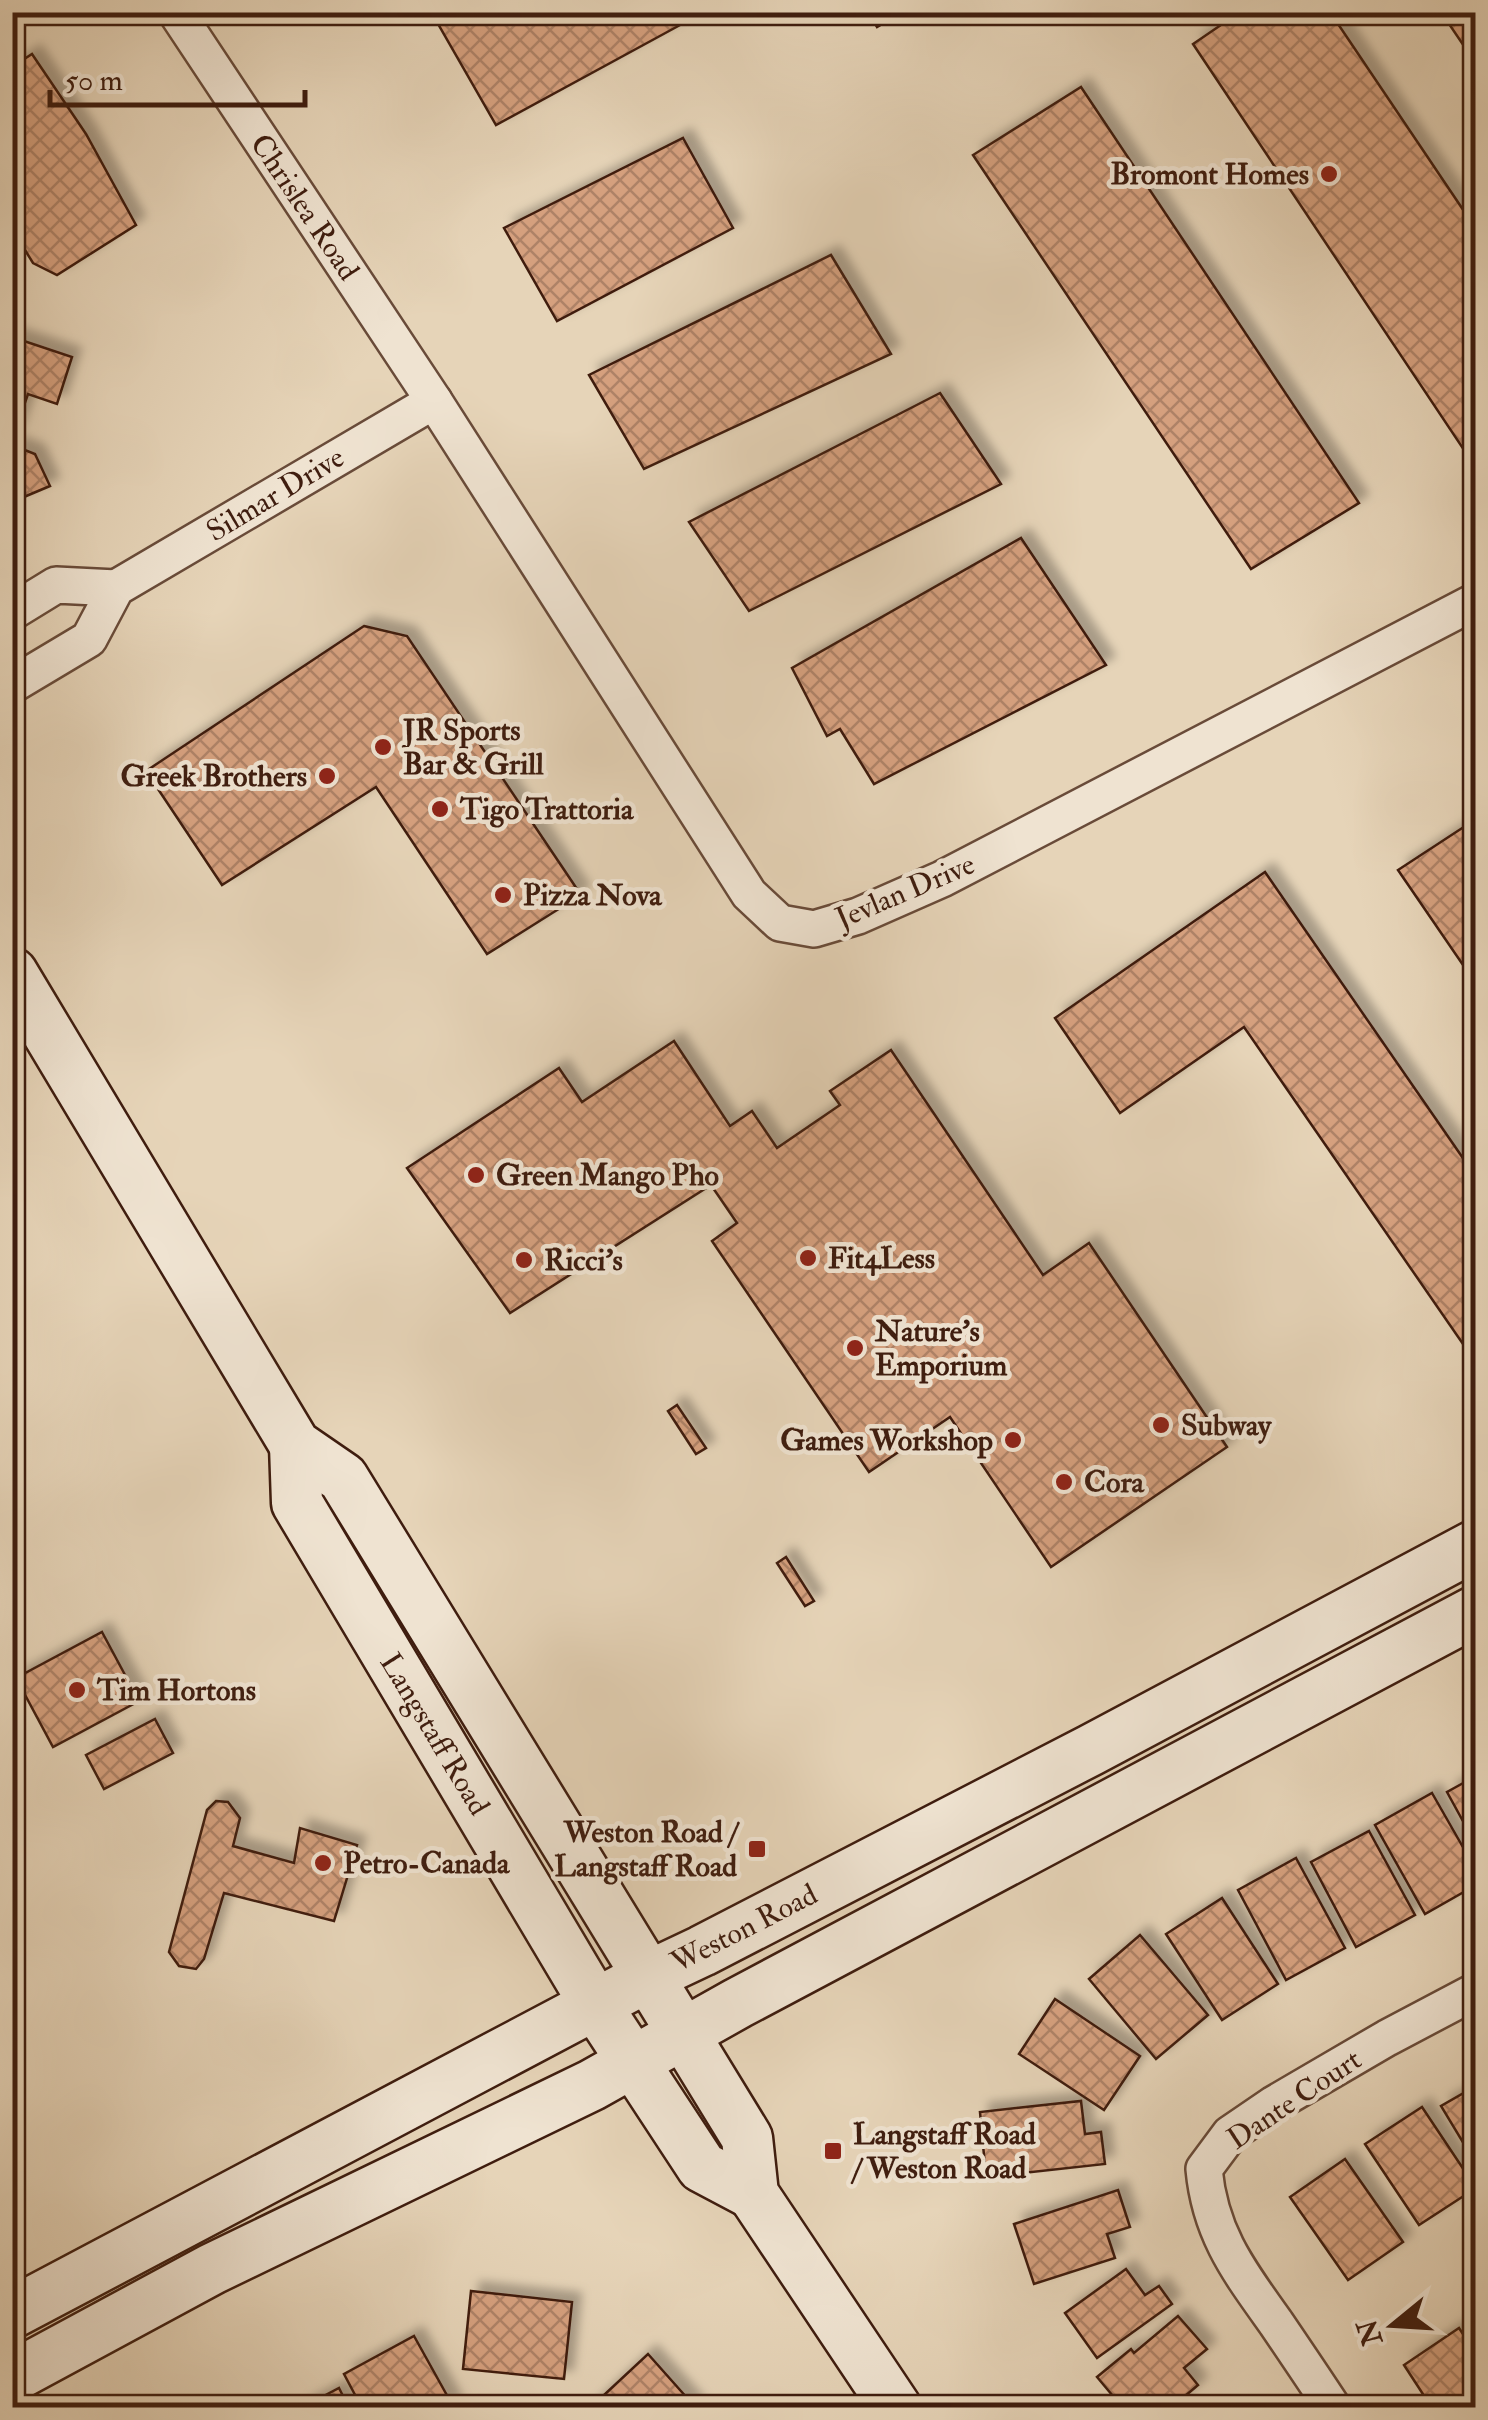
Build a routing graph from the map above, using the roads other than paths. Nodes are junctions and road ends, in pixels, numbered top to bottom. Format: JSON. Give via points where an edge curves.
{"nodes":[{"id":1,"x":176,"y":12,"type":"edge"},
{"id":2,"x":434,"y":401,"type":"junction"},
{"id":3,"x":116,"y":588,"type":"junction"},
{"id":4,"x":1476,"y":601,"type":"edge"},
{"id":5,"x":12,"y":612,"type":"edge"},
{"id":6,"x":12,"y":685,"type":"edge"},
{"id":7,"x":12,"y":973,"type":"edge"},
{"id":8,"x":295,"y":1445,"type":"junction"},
{"id":9,"x":1476,"y":1545,"type":"edge"},
{"id":10,"x":1476,"y":1611,"type":"edge"},
{"id":11,"x":646,"y":1977,"type":"junction"},
{"id":12,"x":1476,"y":1991,"type":"edge"},
{"id":13,"x":595,"y":2004,"type":"junction"},
{"id":14,"x":683,"y":2035,"type":"junction"},
{"id":15,"x":634,"y":2062,"type":"junction"},
{"id":16,"x":753,"y":2194,"type":"junction"},
{"id":17,"x":12,"y":2313,"type":"edge"},
{"id":18,"x":12,"y":2377,"type":"edge"},
{"id":19,"x":896,"y":2408,"type":"edge"},
{"id":20,"x":1333,"y":2408,"type":"edge"}],
"edges":[{"from":1,"to":2,"type":"street","name":"Chrislea Road"},
{"from":2,"to":3,"type":"street","name":"Silmar Drive"},
{"from":2,"to":4,"type":"street","name":"Jevlan Drive","via":[[749,894],[780,924],[814,929],[942,879]]},
{"from":3,"to":5,"type":"street","via":[[56,585]]},
{"from":3,"to":6,"type":"street","via":[[89,639]]},
{"from":7,"to":8,"type":"main road","name":"Langstaff Road"},
{"from":8,"to":11,"type":"main road","name":"Langstaff Road","via":[[343,1478]]},
{"from":8,"to":13,"type":"main road","name":"Langstaff Road","via":[[297,1502]]},
{"from":9,"to":11,"type":"main road","name":"Weston Road"},
{"from":10,"to":14,"type":"main road","name":"Weston Road"},
{"from":11,"to":13,"type":"main road","name":"Weston Road"},
{"from":11,"to":14,"type":"main road","name":"Langstaff Road"},
{"from":12,"to":20,"type":"street","name":"Dante Court","via":[[1274,2104],[1230,2134],[1204,2168],[1210,2206],[1232,2261]]},
{"from":13,"to":15,"type":"main road","name":"Langstaff Road"},
{"from":13,"to":17,"type":"main road","name":"Weston Road"},
{"from":14,"to":15,"type":"main road","name":"Weston Road"},
{"from":14,"to":16,"type":"main road","name":"Langstaff Road","via":[[747,2138]]},
{"from":15,"to":16,"type":"main road","name":"Langstaff Road","via":[[702,2167]]},
{"from":15,"to":18,"type":"main road","name":"Weston Road","via":[[212,2269]]},
{"from":16,"to":19,"type":"main road","name":"Langstaff Road"}]}
